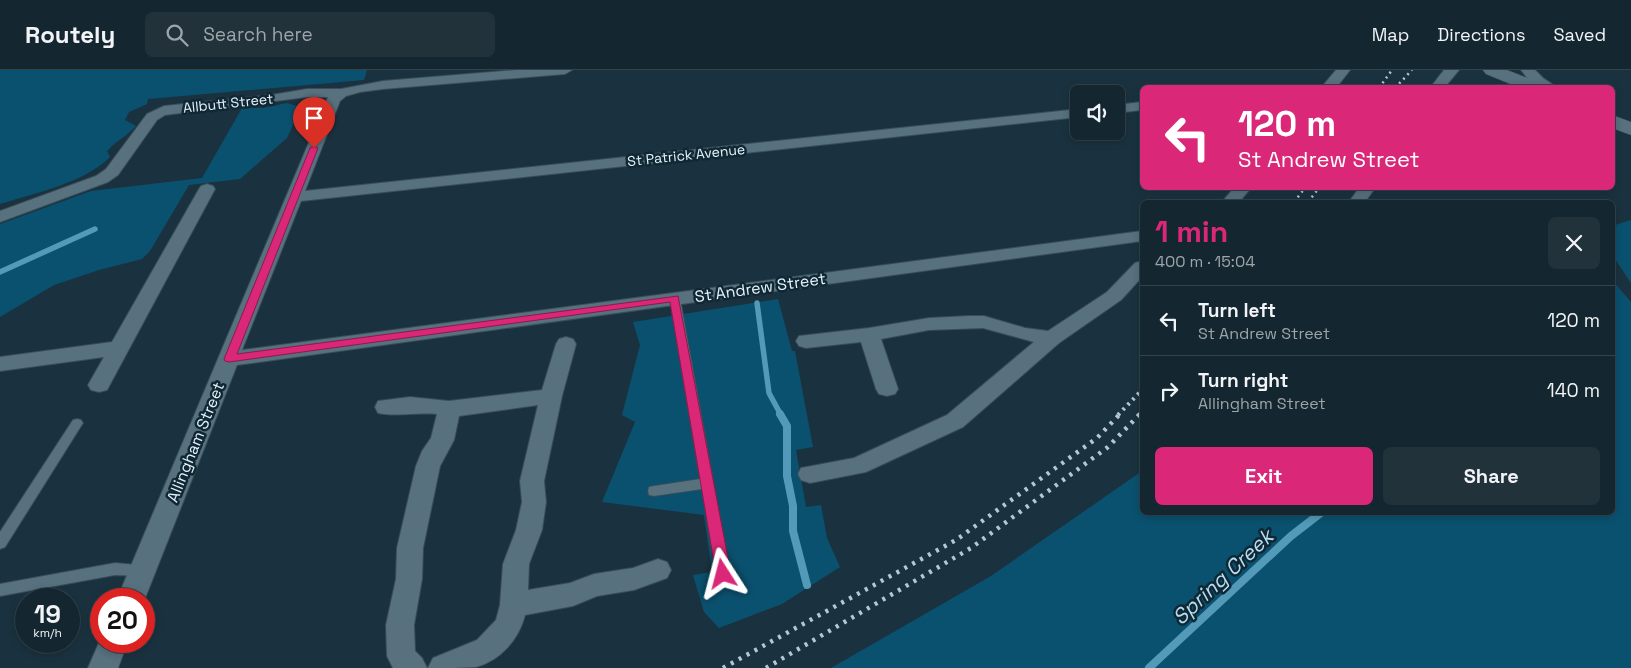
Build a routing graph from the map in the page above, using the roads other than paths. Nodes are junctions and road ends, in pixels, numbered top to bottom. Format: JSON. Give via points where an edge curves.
{"nodes":[{"id":1,"x":565,"y":70,"type":"edge"},
{"id":2,"x":1343,"y":70,"type":"edge"},
{"id":3,"x":1452,"y":70,"type":"edge"},
{"id":4,"x":1505,"y":70,"type":"edge"},
{"id":5,"x":1528,"y":70,"type":"edge"},
{"id":6,"x":518,"y":72,"type":"edge"},
{"id":7,"x":1330,"y":85,"type":"edge"},
{"id":8,"x":1439,"y":85,"type":"edge"},
{"id":9,"x":1532,"y":85,"type":"edge"},
{"id":10,"x":1542,"y":85,"type":"edge"},
{"id":11,"x":1545,"y":85,"type":"edge"},
{"id":12,"x":341,"y":93,"type":"junction"},
{"id":13,"x":1140,"y":106,"type":"edge"},
{"id":14,"x":1125,"y":108,"type":"edge"},
{"id":15,"x":1070,"y":114,"type":"edge"},
{"id":16,"x":1615,"y":114,"type":"edge"},
{"id":17,"x":1631,"y":121,"type":"edge"},
{"id":18,"x":1615,"y":122,"type":"edge"},
{"id":19,"x":1631,"y":129,"type":"edge"},
{"id":20,"x":207,"y":189,"type":"dead end"},
{"id":21,"x":1241,"y":190,"type":"edge"},
{"id":22,"x":1365,"y":190,"type":"edge"},
{"id":23,"x":294,"y":197,"type":"junction"},
{"id":24,"x":1232,"y":200,"type":"edge"},
{"id":25,"x":1358,"y":200,"type":"edge"},
{"id":26,"x":0,"y":217,"type":"edge"},
{"id":27,"x":1140,"y":236,"type":"edge"},
{"id":28,"x":1140,"y":270,"type":"edge"},
{"id":29,"x":675,"y":298,"type":"junction"},
{"id":30,"x":869,"y":335,"type":"junction"},
{"id":31,"x":1052,"y":338,"type":"junction"},
{"id":32,"x":806,"y":341,"type":"dead end"},
{"id":33,"x":566,"y":344,"type":"dead end"},
{"id":34,"x":119,"y":348,"type":"junction"},
{"id":35,"x":229,"y":359,"type":"junction"},
{"id":36,"x":0,"y":364,"type":"edge"},
{"id":37,"x":99,"y":385,"type":"dead end"},
{"id":38,"x":887,"y":390,"type":"dead end"},
{"id":39,"x":551,"y":396,"type":"junction"},
{"id":40,"x":386,"y":407,"type":"dead end"},
{"id":41,"x":449,"y":409,"type":"junction"},
{"id":42,"x":77,"y":423,"type":"dead end"},
{"id":43,"x":810,"y":474,"type":"dead end"},
{"id":44,"x":706,"y":483,"type":"junction"},
{"id":45,"x":654,"y":491,"type":"dead end"},
{"id":46,"x":0,"y":543,"type":"edge"},
{"id":47,"x":143,"y":570,"type":"junction"},
{"id":48,"x":658,"y":570,"type":"dead end"},
{"id":49,"x":723,"y":574,"type":"dead end"},
{"id":50,"x":136,"y":588,"type":"edge"},
{"id":51,"x":0,"y":590,"type":"edge"},
{"id":52,"x":514,"y":605,"type":"junction"},
{"id":53,"x":109,"y":653,"type":"edge"},
{"id":54,"x":103,"y":668,"type":"edge"},
{"id":55,"x":412,"y":668,"type":"edge"},
{"id":56,"x":443,"y":668,"type":"edge"}],
"edges":[{"from":1,"to":6,"type":"street","name":"Allbutt Street"},
{"from":2,"to":7,"type":"street"},
{"from":3,"to":8,"type":"street"},
{"from":4,"to":9,"type":"main road"},
{"from":4,"to":10,"type":"main road"},
{"from":5,"to":11,"type":"street"},
{"from":6,"to":12,"type":"street","name":"Allbutt Street","via":[[383,85]]},
{"from":12,"to":23,"type":"street","name":"Allingham Street","via":[[334,100]]},
{"from":12,"to":26,"type":"street","name":"Allbutt Street","via":[[307,93],[160,112],[152,117],[112,172],[102,179]]},
{"from":13,"to":14,"type":"street"},
{"from":15,"to":23,"type":"street","name":"St Patrick Avenue"},
{"from":16,"to":17,"type":"main road"},
{"from":18,"to":19,"type":"main road"},
{"from":20,"to":34,"type":"street"},
{"from":21,"to":24,"type":"street"},
{"from":22,"to":25,"type":"street"},
{"from":23,"to":35,"type":"street","name":"Allingham Street"},
{"from":27,"to":29,"type":"street","name":"St Andrew Street"},
{"from":28,"to":31,"type":"street","via":[[1114,296]]},
{"from":29,"to":35,"type":"street","name":"St Andrew Street"},
{"from":29,"to":44,"type":"lane"},
{"from":30,"to":31,"type":"street","via":[[929,324],[984,322],[1024,334]]},
{"from":30,"to":32,"type":"street"},
{"from":30,"to":38,"type":"street"},
{"from":31,"to":43,"type":"street","via":[[954,421],[858,466]]},
{"from":33,"to":39,"type":"street"},
{"from":34,"to":36,"type":"street"},
{"from":34,"to":37,"type":"street"},
{"from":35,"to":47,"type":"street","name":"Allingham Street"},
{"from":39,"to":41,"type":"street"},
{"from":39,"to":52,"type":"street","via":[[532,481],[534,502],[529,530],[516,564]]},
{"from":40,"to":41,"type":"street","via":[[408,404]]},
{"from":41,"to":55,"type":"street","via":[[442,440],[428,466],[410,548],[409,579],[400,625],[401,656]]},
{"from":42,"to":46,"type":"lane"},
{"from":44,"to":45,"type":"lane"},
{"from":44,"to":49,"type":"lane"},
{"from":47,"to":50,"type":"street","name":"Allingham Street"},
{"from":47,"to":51,"type":"lane","via":[[115,569]]},
{"from":48,"to":52,"type":"street","via":[[634,579],[594,585],[567,596]]},
{"from":52,"to":56,"type":"street","via":[[508,627],[487,649]]},
{"from":53,"to":54,"type":"street"}]}
